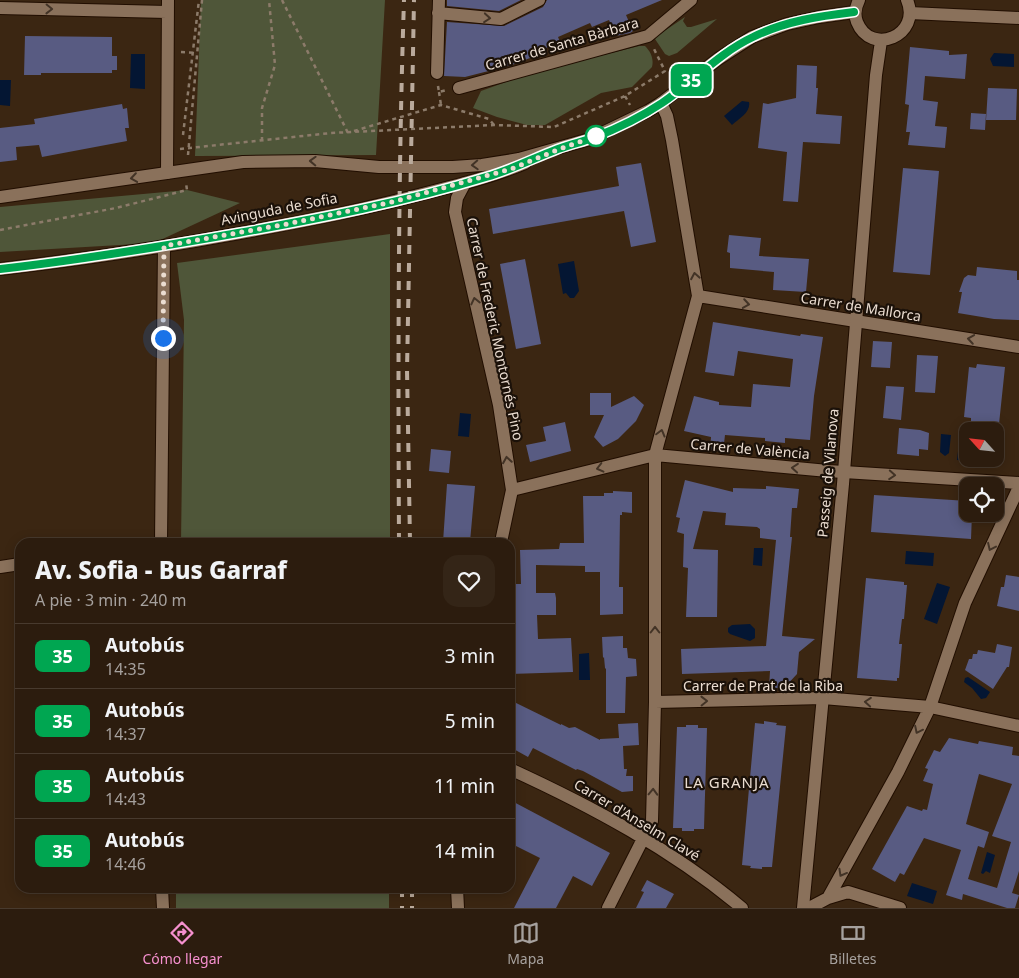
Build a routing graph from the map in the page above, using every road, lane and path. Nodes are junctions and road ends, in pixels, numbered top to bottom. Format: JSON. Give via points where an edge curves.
{"nodes":[{"id":1,"x":200,"y":0,"type":"edge"},
{"id":2,"x":269,"y":0,"type":"edge"},
{"id":3,"x":282,"y":0,"type":"edge"},
{"id":4,"x":439,"y":0,"type":"edge"},
{"id":5,"x":539,"y":0,"type":"edge"},
{"id":6,"x":691,"y":0,"type":"edge"},
{"id":7,"x":167,"y":6,"type":"edge"},
{"id":8,"x":856,"y":6,"type":"edge"},
{"id":9,"x":909,"y":6,"type":"edge"},
{"id":10,"x":0,"y":8,"type":"edge"},
{"id":11,"x":438,"y":13,"type":"junction"},
{"id":12,"x":1019,"y":18,"type":"edge"},
{"id":13,"x":648,"y":36,"type":"junction"},
{"id":14,"x":881,"y":41,"type":"junction"},
{"id":15,"x":437,"y":73,"type":"dead end"},
{"id":16,"x":458,"y":88,"type":"dead end"},
{"id":17,"x":439,"y":92,"type":"dead end"},
{"id":18,"x":661,"y":103,"type":"junction"},
{"id":19,"x":441,"y":105,"type":"junction"},
{"id":20,"x":494,"y":125,"type":"junction"},
{"id":21,"x":348,"y":133,"type":"junction"},
{"id":22,"x":262,"y":141,"type":"junction"},
{"id":23,"x":182,"y":142,"type":"dead end"},
{"id":24,"x":557,"y":150,"type":"junction"},
{"id":25,"x":167,"y":173,"type":"junction"},
{"id":26,"x":186,"y":178,"type":"dead end"},
{"id":27,"x":465,"y":183,"type":"junction"},
{"id":28,"x":0,"y":197,"type":"edge"},
{"id":29,"x":0,"y":230,"type":"edge"},
{"id":30,"x":164,"y":246,"type":"junction"},
{"id":31,"x":0,"y":269,"type":"edge"},
{"id":32,"x":698,"y":296,"type":"junction"},
{"id":33,"x":855,"y":321,"type":"junction"},
{"id":34,"x":1019,"y":347,"type":"edge"},
{"id":35,"x":655,"y":455,"type":"junction"},
{"id":36,"x":844,"y":472,"type":"junction"},
{"id":37,"x":1019,"y":483,"type":"edge"},
{"id":38,"x":1019,"y":487,"type":"edge"},
{"id":39,"x":512,"y":490,"type":"junction"},
{"id":40,"x":161,"y":538,"type":"edge"},
{"id":41,"x":502,"y":538,"type":"edge"},
{"id":42,"x":15,"y":565,"type":"edge"},
{"id":43,"x":0,"y":567,"type":"edge"},
{"id":44,"x":823,"y":698,"type":"junction"},
{"id":45,"x":655,"y":702,"type":"junction"},
{"id":46,"x":930,"y":707,"type":"junction"},
{"id":47,"x":1019,"y":726,"type":"edge"},
{"id":48,"x":515,"y":771,"type":"edge"},
{"id":49,"x":643,"y":839,"type":"junction"},
{"id":50,"x":162,"y":893,"type":"edge"},
{"id":51,"x":458,"y":893,"type":"edge"},
{"id":52,"x":828,"y":898,"type":"junction"},
{"id":53,"x":163,"y":908,"type":"edge"},
{"id":54,"x":458,"y":908,"type":"edge"},
{"id":55,"x":608,"y":908,"type":"edge"},
{"id":56,"x":742,"y":908,"type":"edge"},
{"id":57,"x":803,"y":908,"type":"edge"},
{"id":58,"x":809,"y":908,"type":"edge"},
{"id":59,"x":900,"y":908,"type":"edge"}],
"edges":[{"from":1,"to":22,"type":"path","via":[[188,147]]},
{"from":1,"to":23,"type":"path"},
{"from":2,"to":22,"type":"path","via":[[275,65],[262,108]]},
{"from":3,"to":21,"type":"path"},
{"from":4,"to":11,"type":"street"},
{"from":11,"to":5,"type":"street","one_way":true,"via":[[501,19]]},
{"from":6,"to":13,"type":"street","name":"Carrer de Santa Bàrbara"},
{"from":10,"to":7,"type":"street","one_way":true},
{"from":7,"to":25,"type":"street"},
{"from":8,"to":14,"type":"street","via":[[859,28],[872,39]]},
{"from":8,"to":18,"type":"street","name":"Avinguda de Sofia","via":[[793,22],[752,37]]},
{"from":9,"to":12,"type":"street"},
{"from":9,"to":14,"type":"street","via":[[907,26],[901,33]]},
{"from":11,"to":15,"type":"street"},
{"from":13,"to":16,"type":"street","name":"Carrer de Santa Bàrbara"},
{"from":13,"to":20,"type":"path","via":[[665,71],[625,96],[554,128]]},
{"from":14,"to":33,"type":"street","name":"Passeig de Vilanova"},
{"from":17,"to":19,"type":"path"},
{"from":18,"to":24,"type":"street","name":"Avinguda de Sofia","via":[[601,134]]},
{"from":32,"to":18,"type":"street","one_way":true,"via":[[672,140]]},
{"from":19,"to":20,"type":"path","via":[[489,119]]},
{"from":19,"to":21,"type":"path"},
{"from":20,"to":21,"type":"path"},
{"from":21,"to":22,"type":"path"},
{"from":24,"to":25,"type":"street","name":"Avinguda de Sofia","one_way":true,"via":[[482,165],[379,167],[315,161],[243,162]]},
{"from":24,"to":27,"type":"street","name":"Avinguda de Sofia"},
{"from":25,"to":28,"type":"street","name":"Avinguda de Sofia","one_way":true},
{"from":26,"to":29,"type":"path","via":[[187,190],[116,208]]},
{"from":27,"to":30,"type":"street","name":"Avinguda de Sofia","via":[[374,206]]},
{"from":39,"to":27,"type":"street","name":"Carrer de Frederic Montornés Pino","one_way":true,"via":[[499,405],[455,212],[457,198]]},
{"from":30,"to":31,"type":"street","name":"Avinguda de Sofia"},
{"from":30,"to":40,"type":"street"},
{"from":32,"to":33,"type":"street","name":"Carrer de Mallorca","one_way":true},
{"from":35,"to":32,"type":"street","one_way":true},
{"from":34,"to":33,"type":"street","name":"Carrer de Mallorca","one_way":true},
{"from":33,"to":36,"type":"street","name":"Passeig de Vilanova"},
{"from":36,"to":35,"type":"street","name":"Carrer de València","one_way":true},
{"from":35,"to":39,"type":"street","name":"Carrer de València","one_way":true},
{"from":45,"to":35,"type":"street","one_way":true},
{"from":36,"to":37,"type":"street","name":"Carrer de València","one_way":true},
{"from":36,"to":44,"type":"street","name":"Passeig de Vilanova"},
{"from":38,"to":46,"type":"street","one_way":true,"via":[[965,602]]},
{"from":39,"to":41,"type":"street","name":"Carrer de Frederic Montornés Pino"},
{"from":42,"to":43,"type":"street"},
{"from":45,"to":44,"type":"street","name":"Carrer de Prat de la Riba","one_way":true},
{"from":46,"to":44,"type":"street","name":"Carrer de Prat de la Riba","one_way":true},
{"from":44,"to":57,"type":"street","name":"Passeig de Vilanova"},
{"from":49,"to":45,"type":"street","one_way":true,"via":[[652,821]]},
{"from":46,"to":47,"type":"street","name":"Carrer de Prat de la Riba"},
{"from":46,"to":52,"type":"street","one_way":true},
{"from":48,"to":49,"type":"street","name":"Carrer d'Anselm Clavé","via":[[565,794]]},
{"from":49,"to":55,"type":"street"},
{"from":49,"to":56,"type":"street","name":"Carrer d'Anselm Clavé","via":[[716,886]]},
{"from":50,"to":53,"type":"street"},
{"from":51,"to":54,"type":"street"},
{"from":52,"to":58,"type":"street"},
{"from":52,"to":59,"type":"street","via":[[848,892]]}]}
